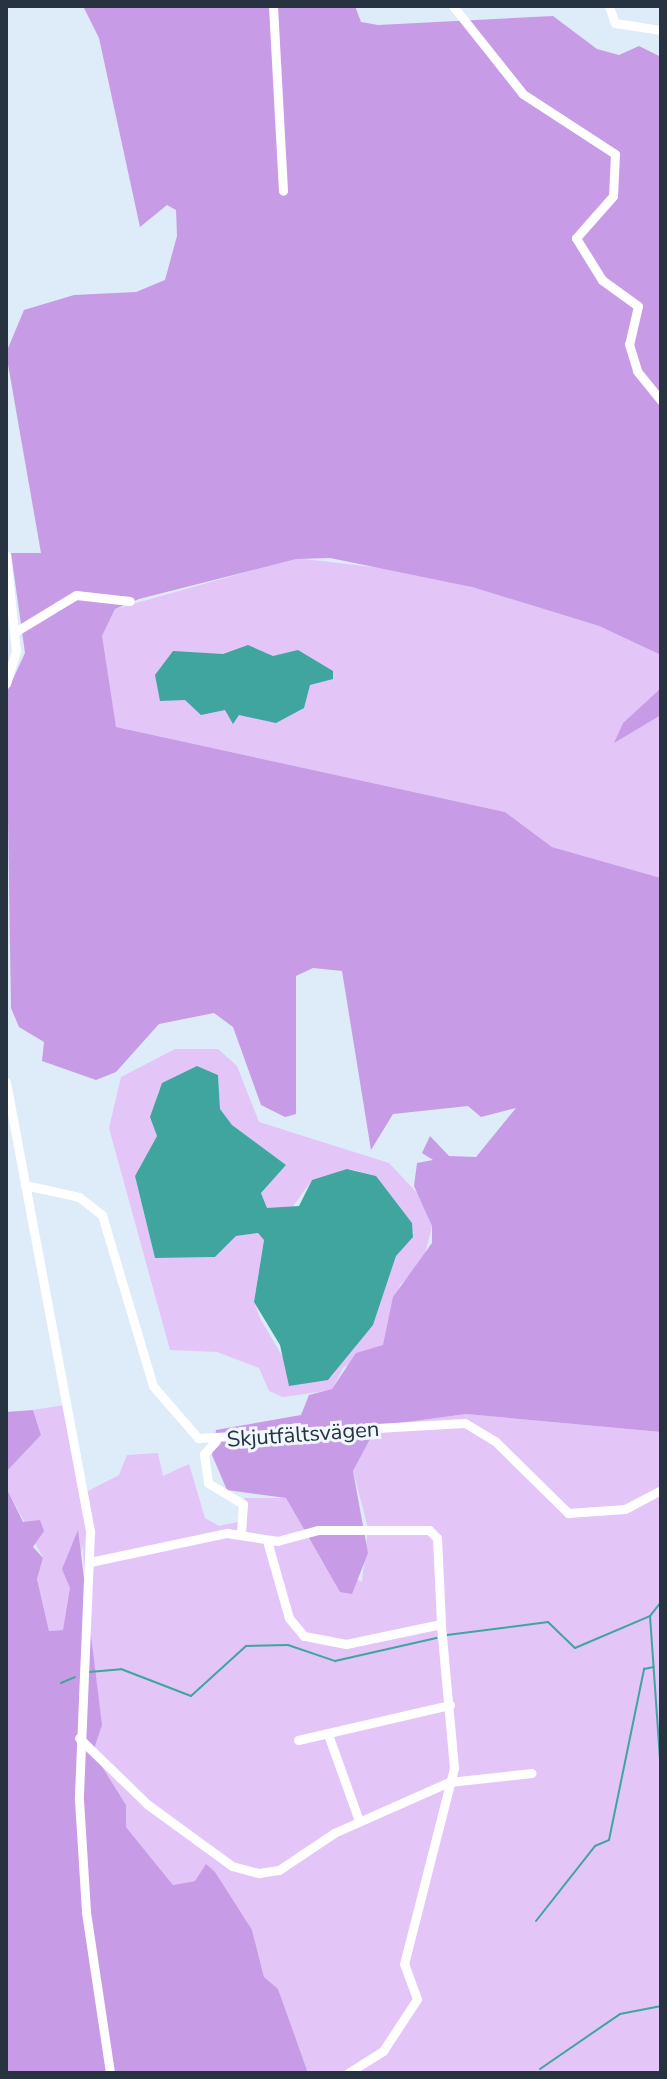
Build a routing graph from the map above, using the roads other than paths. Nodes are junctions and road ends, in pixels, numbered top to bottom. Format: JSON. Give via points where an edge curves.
{"nodes":[{"id":1,"x":273,"y":6,"type":"edge"},
{"id":2,"x":453,"y":6,"type":"edge"},
{"id":3,"x":609,"y":6,"type":"edge"},
{"id":4,"x":661,"y":30,"type":"edge"},
{"id":5,"x":283,"y":191,"type":"dead end"},
{"id":6,"x":658,"y":398,"type":"edge"},
{"id":7,"x":6,"y":555,"type":"edge"},
{"id":8,"x":130,"y":601,"type":"dead end"},
{"id":9,"x":15,"y":632,"type":"junction"},
{"id":10,"x":6,"y":684,"type":"edge"},
{"id":11,"x":6,"y":1082,"type":"edge"},
{"id":12,"x":25,"y":1185,"type":"junction"},
{"id":13,"x":216,"y":1441,"type":"junction"},
{"id":14,"x":661,"y":1490,"type":"edge"},
{"id":15,"x":241,"y":1533,"type":"junction"},
{"id":16,"x":267,"y":1541,"type":"junction"},
{"id":17,"x":90,"y":1562,"type":"junction"},
{"id":18,"x":441,"y":1624,"type":"junction"},
{"id":19,"x":450,"y":1705,"type":"junction"},
{"id":20,"x":329,"y":1737,"type":"junction"},
{"id":21,"x":79,"y":1738,"type":"junction"},
{"id":22,"x":298,"y":1740,"type":"dead end"},
{"id":23,"x":532,"y":1773,"type":"dead end"},
{"id":24,"x":449,"y":1782,"type":"junction"},
{"id":25,"x":359,"y":1821,"type":"junction"},
{"id":26,"x":110,"y":2073,"type":"edge"},
{"id":27,"x":348,"y":2073,"type":"edge"}],
"edges":[{"from":1,"to":5,"type":"street"},
{"from":2,"to":6,"type":"street","via":[[523,94],[615,154],[613,196],[576,238],[602,280],[638,306],[629,344]]},
{"from":3,"to":4,"type":"street","via":[[615,23]]},
{"from":7,"to":9,"type":"street"},
{"from":8,"to":9,"type":"street","via":[[76,595]]},
{"from":9,"to":10,"type":"street"},
{"from":11,"to":12,"type":"street"},
{"from":12,"to":13,"type":"street","name":"Skjutfältsvägen","via":[[79,1197],[102,1215],[153,1386],[186,1430]]},
{"from":12,"to":17,"type":"street"},
{"from":13,"to":14,"type":"street","name":"Skjutfältsvägen","via":[[465,1423],[488,1435],[568,1513],[625,1509]]},
{"from":13,"to":15,"type":"street","via":[[204,1454],[208,1483],[243,1504]]},
{"from":15,"to":16,"type":"street"},
{"from":15,"to":17,"type":"street"},
{"from":16,"to":18,"type":"street","via":[[289,1618],[304,1636],[346,1644]]},
{"from":16,"to":18,"type":"street","via":[[318,1530],[429,1530],[437,1538]]},
{"from":17,"to":21,"type":"street"},
{"from":18,"to":19,"type":"street"},
{"from":19,"to":20,"type":"street"},
{"from":19,"to":24,"type":"street"},
{"from":20,"to":22,"type":"street"},
{"from":20,"to":25,"type":"street"},
{"from":21,"to":25,"type":"street","via":[[147,1804],[246,1872],[279,1870]]},
{"from":21,"to":26,"type":"street","via":[[83,1890]]},
{"from":23,"to":24,"type":"street"},
{"from":24,"to":25,"type":"street"},
{"from":24,"to":27,"type":"street","via":[[404,1964],[415,2009],[383,2051]]}]}
